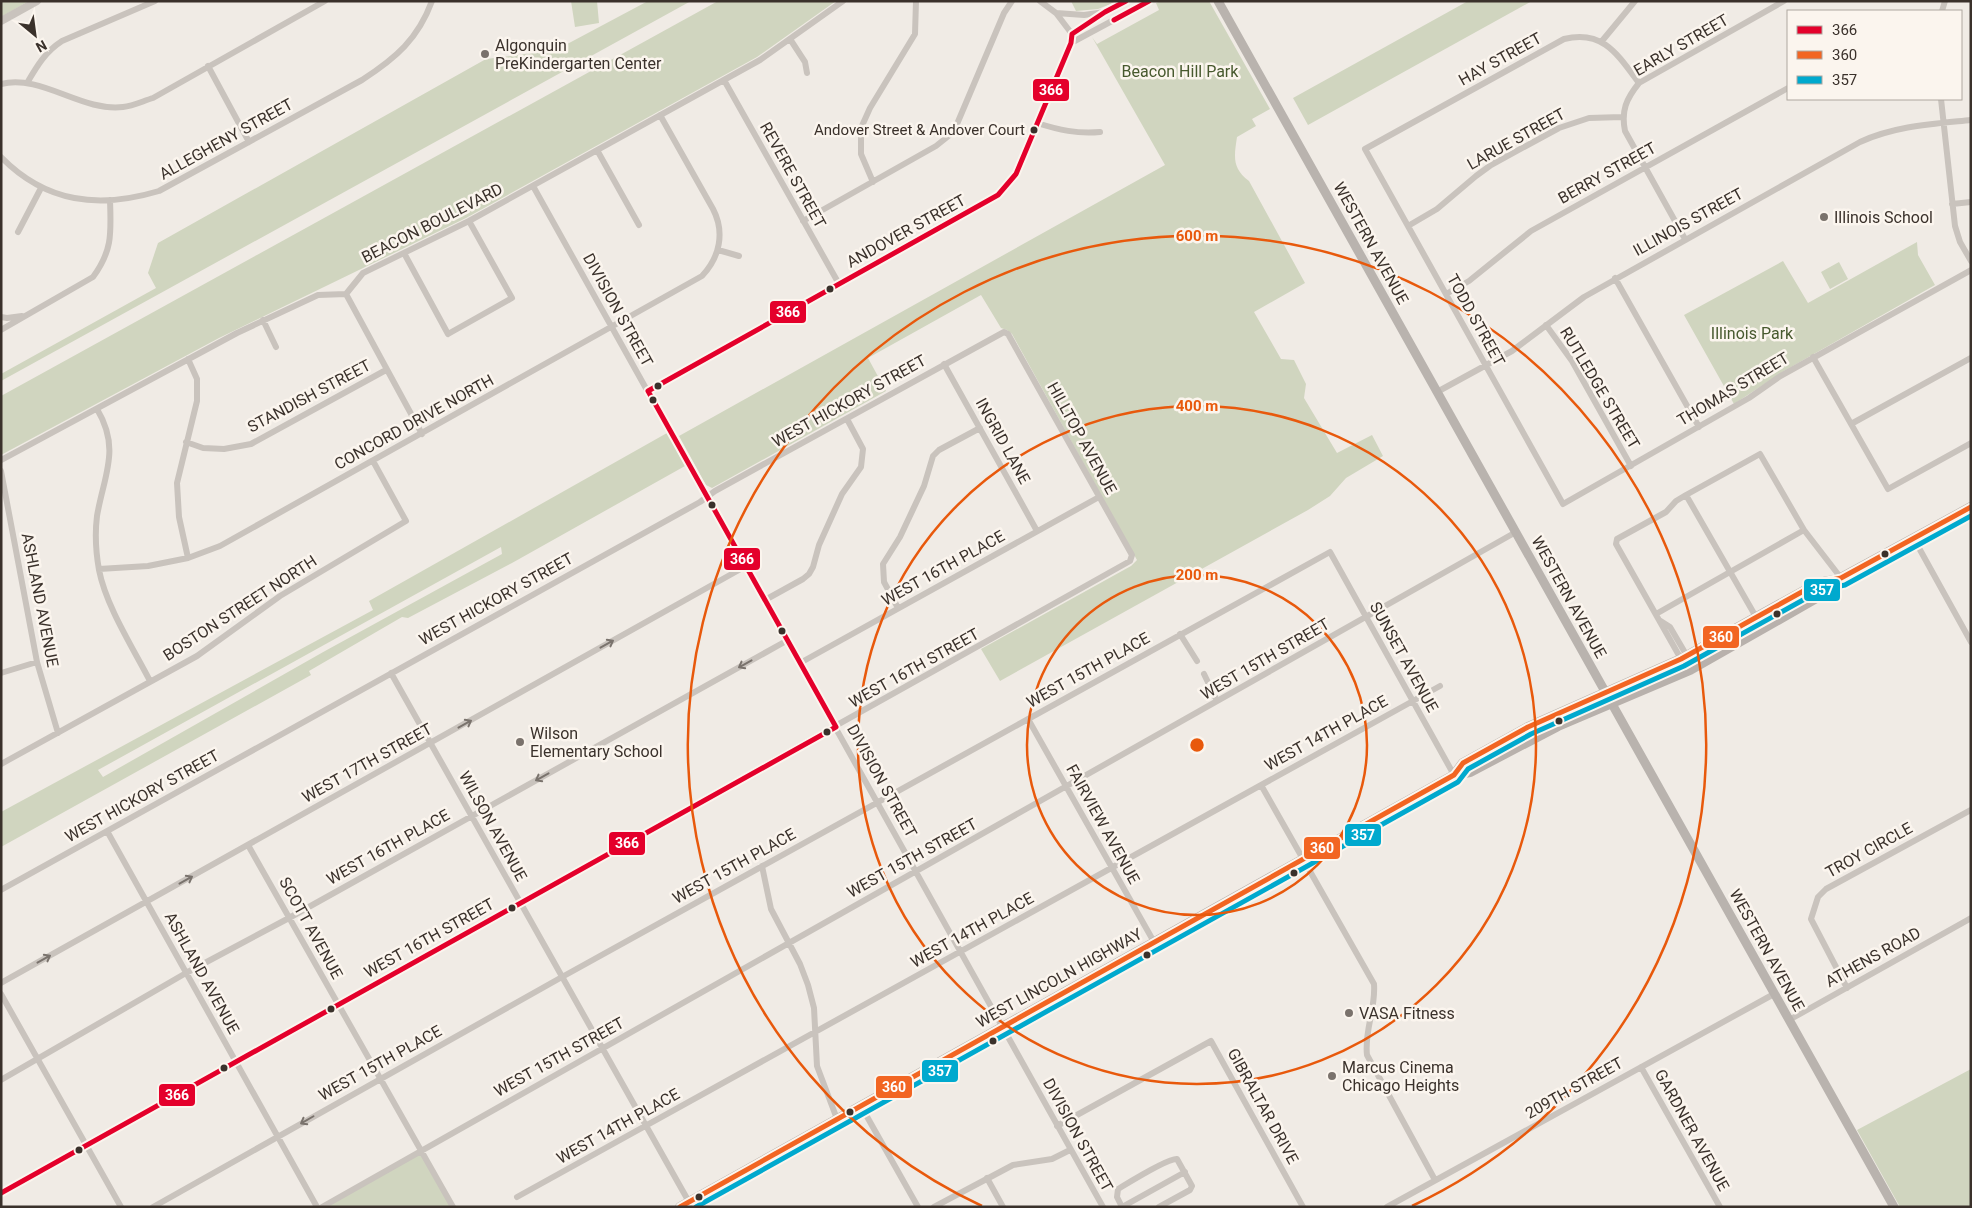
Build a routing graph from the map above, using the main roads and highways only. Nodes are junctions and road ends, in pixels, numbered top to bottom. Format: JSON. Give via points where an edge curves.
{"nodes":[{"id":1,"x":1218,"y":1,"type":"edge"},
{"id":2,"x":1971,"y":507,"type":"edge"},
{"id":3,"x":1841,"y":578,"type":"junction"},
{"id":4,"x":1605,"y":692,"type":"junction"},
{"id":5,"x":1611,"y":703,"type":"junction"},
{"id":6,"x":1454,"y":775,"type":"junction"},
{"id":7,"x":684,"y":1204,"type":"edge"},
{"id":8,"x":1894,"y":1207,"type":"edge"}],
"edges":[{"from":1,"to":4,"type":"main road","name":"WESTERN AVENUE"},
{"from":2,"to":3,"type":"main road"},
{"from":3,"to":4,"type":"main road","name":"WEST LINCOLN HIGHWAY","via":[[1818,583],[1684,657]]},
{"from":3,"to":5,"type":"main road","name":"WEST LINCOLN HIGHWAY","via":[[1820,596],[1706,661]]},
{"from":4,"to":5,"type":"main road","name":"WESTERN AVENUE"},
{"from":4,"to":6,"type":"main road","name":"WEST LINCOLN HIGHWAY","via":[[1506,738],[1463,763]]},
{"from":5,"to":6,"type":"main road","name":"WEST LINCOLN HIGHWAY","via":[[1470,772]]},
{"from":5,"to":8,"type":"main road","name":"WESTERN AVENUE"},
{"from":6,"to":7,"type":"main road","name":"WEST LINCOLN HIGHWAY"}]}
